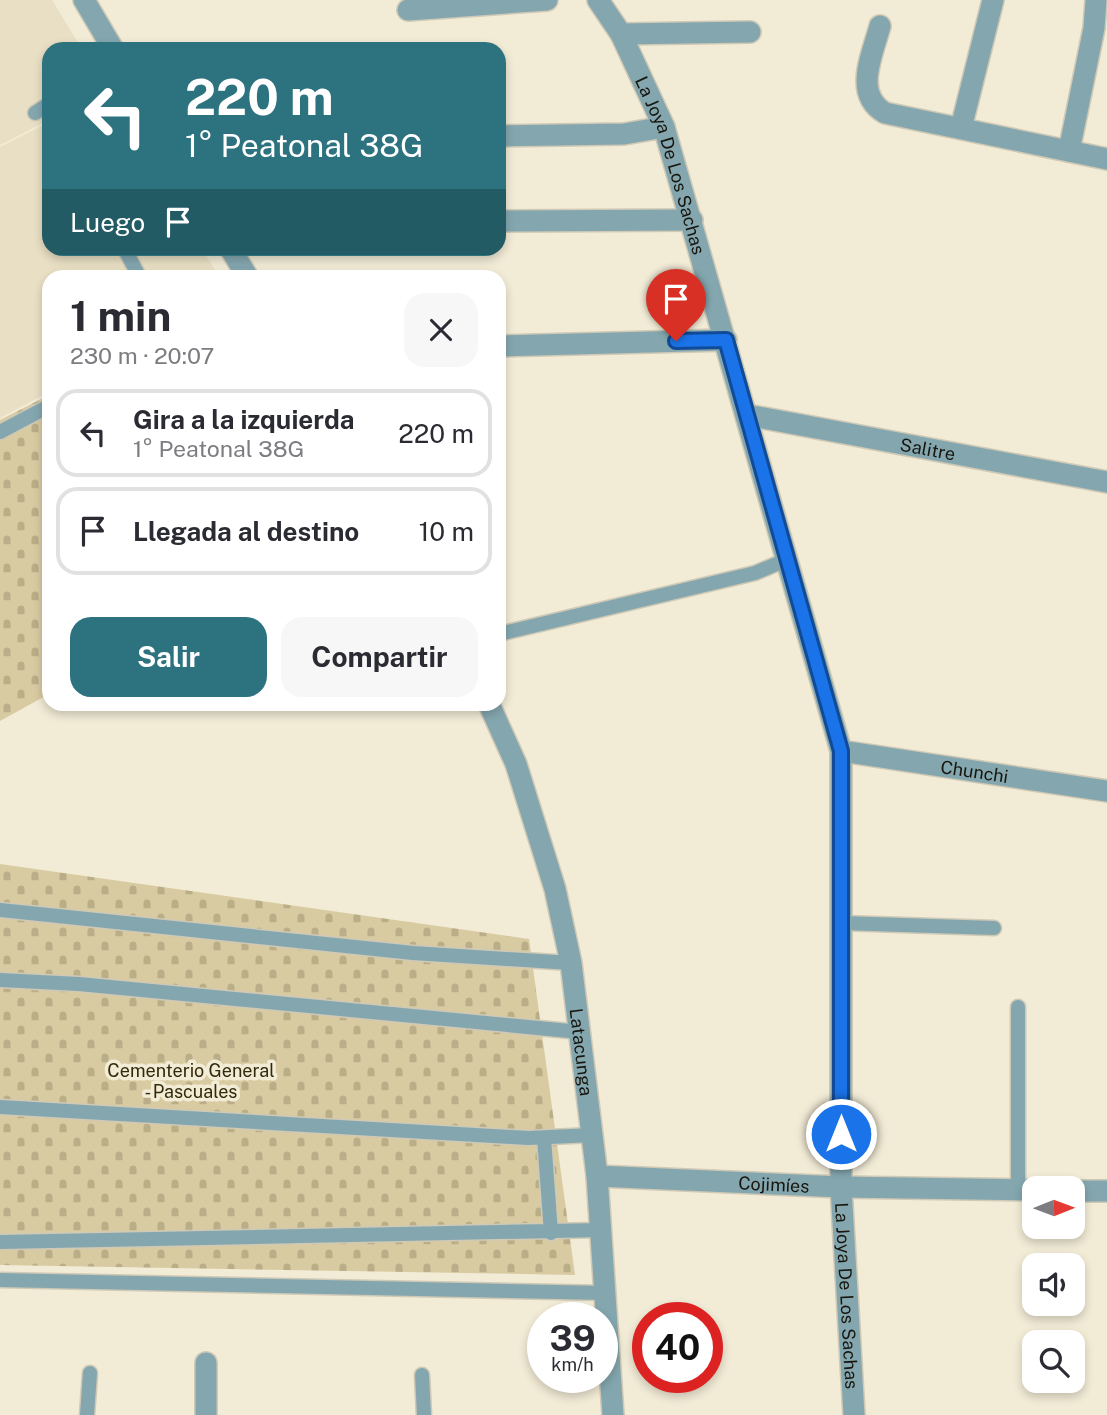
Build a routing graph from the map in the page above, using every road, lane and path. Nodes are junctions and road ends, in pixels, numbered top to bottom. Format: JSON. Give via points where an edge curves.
{"nodes":[{"id":1,"x":84,"y":0,"type":"edge"},
{"id":2,"x":547,"y":0,"type":"edge"},
{"id":3,"x":598,"y":0,"type":"edge"},
{"id":4,"x":993,"y":0,"type":"edge"},
{"id":5,"x":1096,"y":0,"type":"edge"},
{"id":6,"x":408,"y":10,"type":"dead end"},
{"id":7,"x":880,"y":26,"type":"dead end"},
{"id":8,"x":750,"y":32,"type":"dead end"},
{"id":9,"x":621,"y":34,"type":"junction"},
{"id":10,"x":109,"y":42,"type":"edge"},
{"id":11,"x":42,"y":108,"type":"edge"},
{"id":12,"x":35,"y":113,"type":"dead end"},
{"id":13,"x":664,"y":127,"type":"junction"},
{"id":14,"x":961,"y":128,"type":"junction"},
{"id":15,"x":506,"y":136,"type":"edge"},
{"id":16,"x":1069,"y":151,"type":"junction"},
{"id":17,"x":1107,"y":159,"type":"edge"},
{"id":18,"x":506,"y":220,"type":"edge"},
{"id":19,"x":692,"y":220,"type":"junction"},
{"id":20,"x":726,"y":340,"type":"junction"},
{"id":21,"x":506,"y":346,"type":"edge"},
{"id":22,"x":42,"y":410,"type":"edge"},
{"id":23,"x":747,"y":415,"type":"junction"},
{"id":24,"x":0,"y":432,"type":"edge"},
{"id":25,"x":1107,"y":482,"type":"edge"},
{"id":26,"x":788,"y":559,"type":"junction"},
{"id":27,"x":506,"y":632,"type":"edge"},
{"id":28,"x":492,"y":711,"type":"edge"},
{"id":29,"x":841,"y":751,"type":"junction"},
{"id":30,"x":1107,"y":791,"type":"edge"},
{"id":31,"x":0,"y":910,"type":"edge"},
{"id":32,"x":842,"y":923,"type":"junction"},
{"id":33,"x":994,"y":928,"type":"dead end"},
{"id":34,"x":571,"y":963,"type":"junction"},
{"id":35,"x":0,"y":980,"type":"edge"},
{"id":36,"x":1018,"y":1007,"type":"dead end"},
{"id":37,"x":580,"y":1032,"type":"junction"},
{"id":38,"x":0,"y":1107,"type":"edge"},
{"id":39,"x":593,"y":1135,"type":"junction"},
{"id":40,"x":544,"y":1138,"type":"junction"},
{"id":41,"x":597,"y":1175,"type":"junction"},
{"id":42,"x":1025,"y":1176,"type":"edge"},
{"id":43,"x":841,"y":1187,"type":"junction"},
{"id":44,"x":1022,"y":1190,"type":"edge"},
{"id":45,"x":1085,"y":1191,"type":"edge"},
{"id":46,"x":1107,"y":1191,"type":"edge"},
{"id":47,"x":602,"y":1230,"type":"junction"},
{"id":48,"x":551,"y":1233,"type":"junction"},
{"id":49,"x":0,"y":1242,"type":"edge"},
{"id":50,"x":0,"y":1280,"type":"edge"},
{"id":51,"x":607,"y":1293,"type":"junction"},
{"id":52,"x":205,"y":1363,"type":"dead end"},
{"id":53,"x":90,"y":1373,"type":"dead end"},
{"id":54,"x":422,"y":1375,"type":"dead end"},
{"id":55,"x":86,"y":1415,"type":"edge"},
{"id":56,"x":206,"y":1415,"type":"edge"},
{"id":57,"x":424,"y":1415,"type":"edge"},
{"id":58,"x":613,"y":1415,"type":"edge"},
{"id":59,"x":854,"y":1415,"type":"edge"}],
"edges":[{"from":1,"to":10,"type":"street"},
{"from":2,"to":6,"type":"street"},
{"from":3,"to":9,"type":"street","name":"La Joya De Los Sachas"},
{"from":4,"to":14,"type":"street"},
{"from":5,"to":16,"type":"street"},
{"from":7,"to":14,"type":"street","via":[[867,79],[866,96],[874,107]]},
{"from":8,"to":9,"type":"street"},
{"from":9,"to":13,"type":"street","name":"La Joya De Los Sachas"},
{"from":11,"to":12,"type":"lane"},
{"from":13,"to":15,"type":"street","via":[[624,134]]},
{"from":13,"to":19,"type":"street","name":"La Joya De Los Sachas"},
{"from":14,"to":16,"type":"street"},
{"from":16,"to":17,"type":"street"},
{"from":18,"to":19,"type":"street"},
{"from":19,"to":20,"type":"street","name":"La Joya De Los Sachas"},
{"from":20,"to":21,"type":"street"},
{"from":20,"to":23,"type":"street","name":"La Joya De Los Sachas"},
{"from":22,"to":24,"type":"lane"},
{"from":23,"to":25,"type":"street","name":"Salitre"},
{"from":23,"to":26,"type":"street","name":"La Joya De Los Sachas"},
{"from":26,"to":27,"type":"lane","via":[[755,573]]},
{"from":26,"to":29,"type":"street","name":"La Joya De Los Sachas"},
{"from":28,"to":34,"type":"street","name":"Latacunga","via":[[516,764],[555,890]]},
{"from":29,"to":30,"type":"street","name":"Chunchi"},
{"from":29,"to":32,"type":"street","name":"La Joya De Los Sachas"},
{"from":31,"to":34,"type":"lane","via":[[413,953]]},
{"from":32,"to":33,"type":"lane"},
{"from":32,"to":43,"type":"street","name":"La Joya De Los Sachas"},
{"from":34,"to":37,"type":"street","name":"Latacunga"},
{"from":35,"to":37,"type":"lane"},
{"from":36,"to":42,"type":"lane"},
{"from":37,"to":39,"type":"street","name":"Latacunga"},
{"from":38,"to":40,"type":"lane"},
{"from":39,"to":40,"type":"lane"},
{"from":39,"to":41,"type":"street","name":"Latacunga"},
{"from":40,"to":48,"type":"lane"},
{"from":41,"to":43,"type":"street","name":"Cojimíes"},
{"from":41,"to":47,"type":"street","name":"Latacunga"},
{"from":43,"to":44,"type":"street","name":"Cojimíes"},
{"from":43,"to":59,"type":"street","name":"La Joya De Los Sachas"},
{"from":45,"to":46,"type":"street"},
{"from":47,"to":48,"type":"lane"},
{"from":47,"to":51,"type":"street","name":"Latacunga"},
{"from":48,"to":49,"type":"lane"},
{"from":50,"to":51,"type":"lane"},
{"from":51,"to":58,"type":"street","name":"Latacunga"},
{"from":52,"to":56,"type":"street"},
{"from":53,"to":55,"type":"lane"},
{"from":54,"to":57,"type":"lane"}]}
